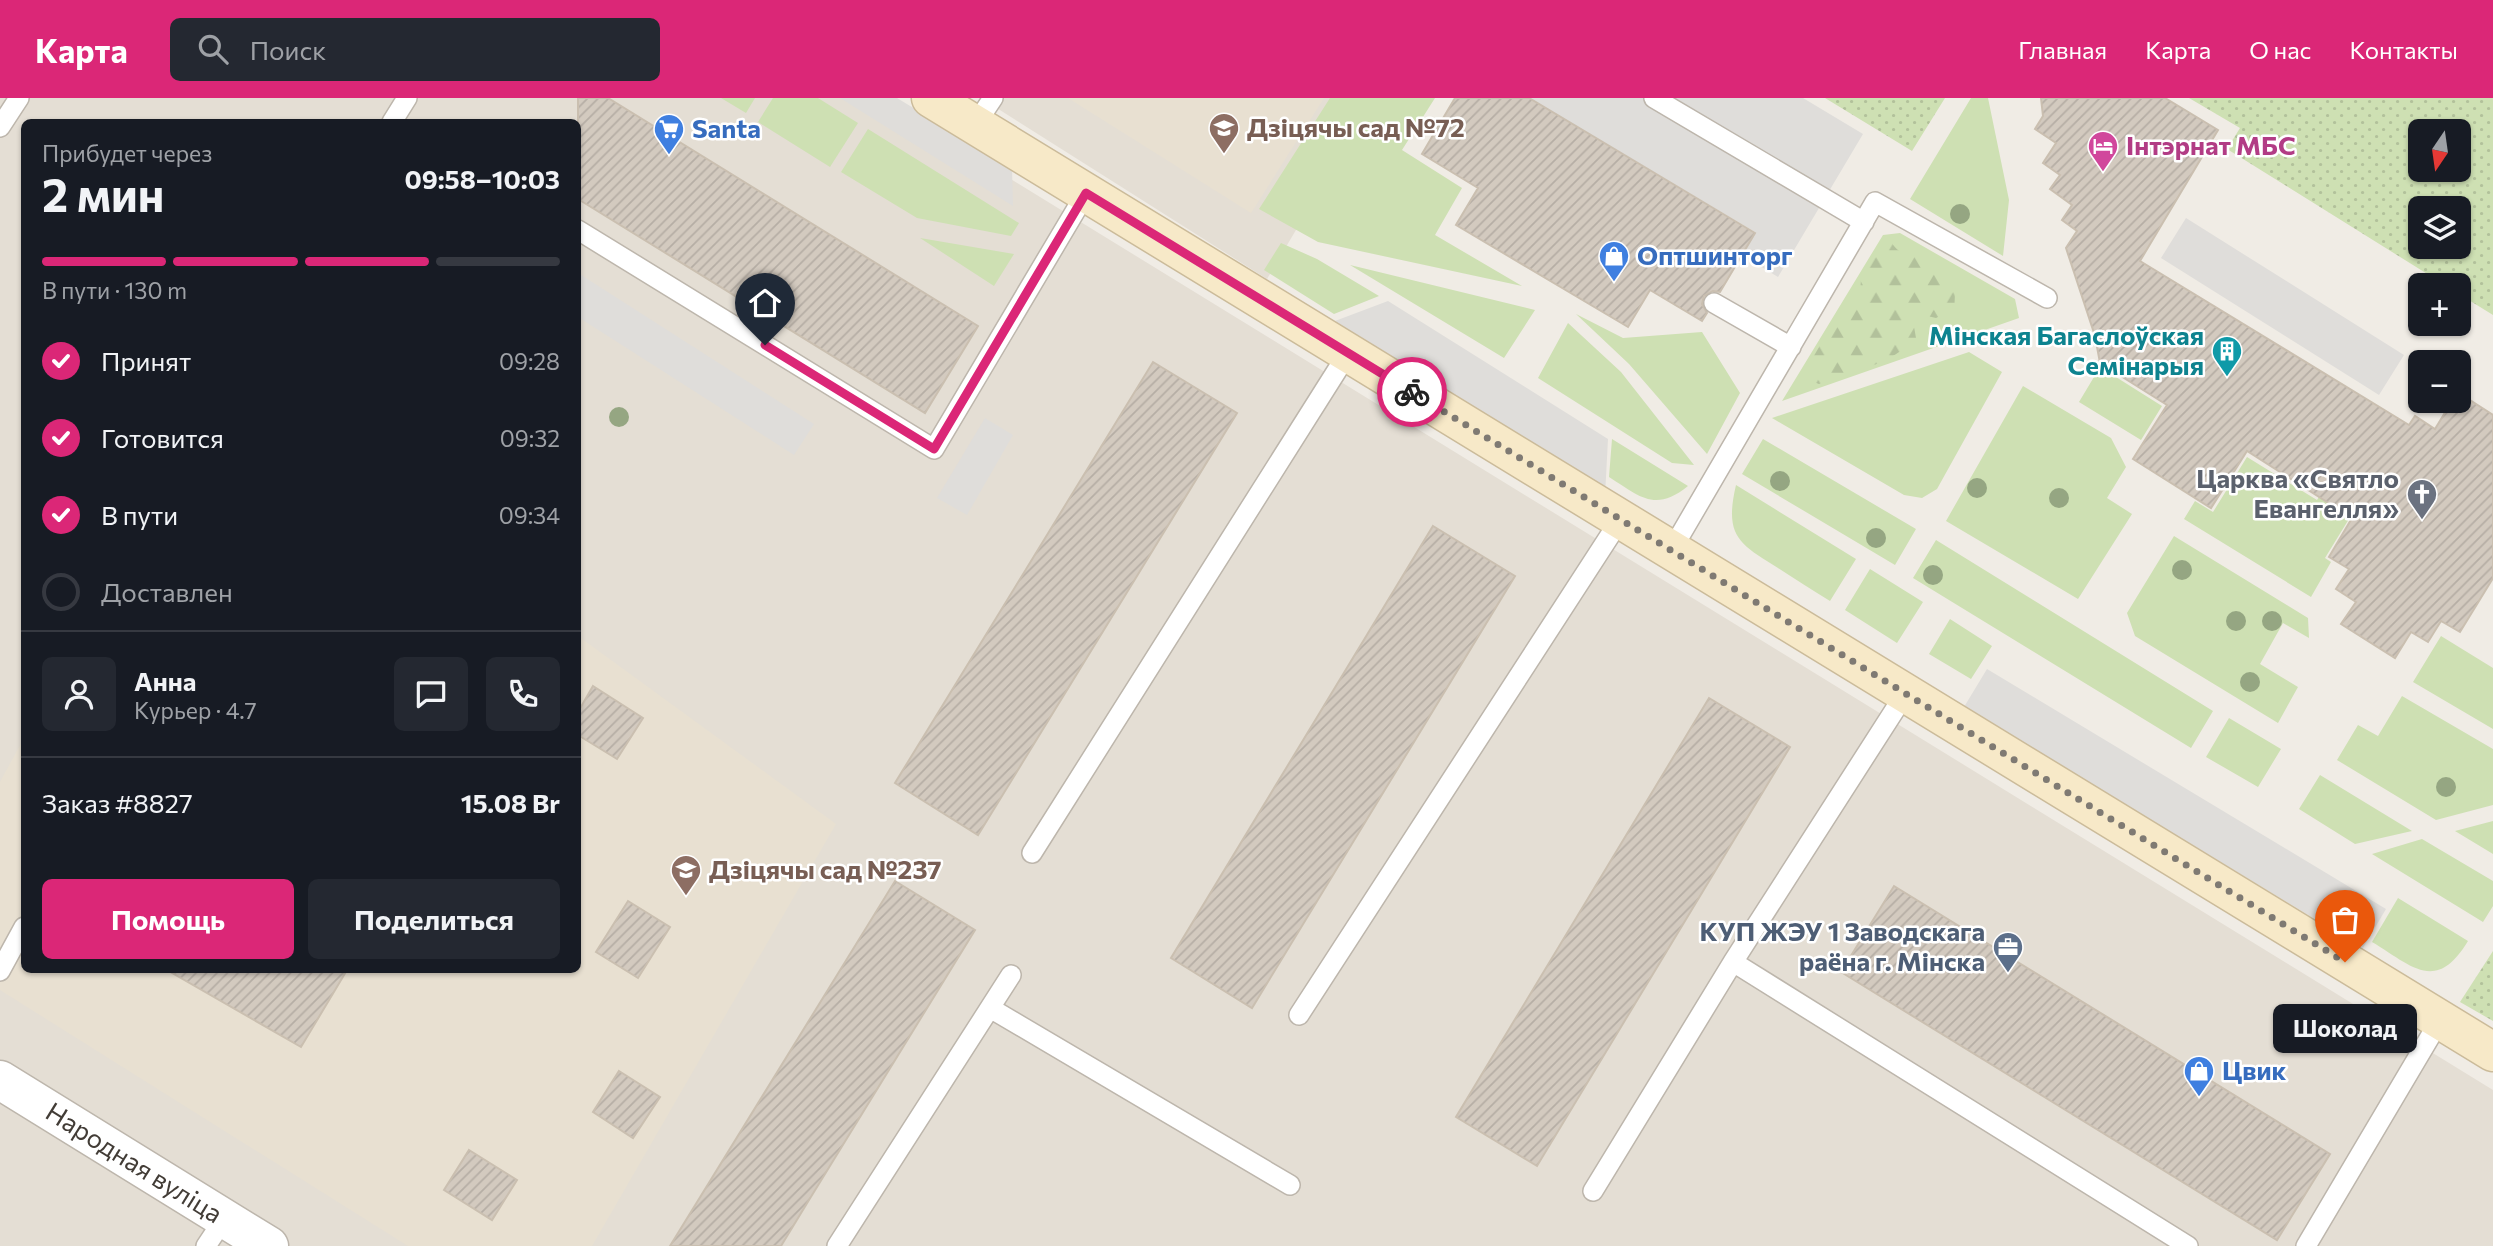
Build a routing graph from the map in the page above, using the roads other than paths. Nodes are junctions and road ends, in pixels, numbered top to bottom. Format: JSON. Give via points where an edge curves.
{"nodes":[{"id":1,"x":19,"y":98,"type":"edge"},
{"id":2,"x":407,"y":98,"type":"edge"},
{"id":3,"x":931,"y":98,"type":"edge"},
{"id":4,"x":1654,"y":98,"type":"edge"},
{"id":5,"x":984,"y":112,"type":"edge"},
{"id":6,"x":397,"y":119,"type":"edge"},
{"id":7,"x":0,"y":127,"type":"edge"},
{"id":8,"x":1086,"y":193,"type":"junction"},
{"id":9,"x":1864,"y":222,"type":"junction"},
{"id":10,"x":581,"y":232,"type":"edge"},
{"id":11,"x":2046,"y":298,"type":"dead end"},
{"id":12,"x":1714,"y":303,"type":"dead end"},
{"id":13,"x":1791,"y":347,"type":"junction"},
{"id":14,"x":1348,"y":353,"type":"junction"},
{"id":15,"x":1620,"y":520,"type":"junction"},
{"id":16,"x":1671,"y":551,"type":"junction"},
{"id":17,"x":1905,"y":694,"type":"junction"},
{"id":18,"x":1032,"y":853,"type":"dead end"},
{"id":19,"x":21,"y":932,"type":"edge"},
{"id":20,"x":1734,"y":962,"type":"junction"},
{"id":21,"x":0,"y":971,"type":"edge"},
{"id":22,"x":1011,"y":975,"type":"dead end"},
{"id":23,"x":990,"y":1008,"type":"junction"},
{"id":24,"x":1299,"y":1015,"type":"dead end"},
{"id":25,"x":2440,"y":1020,"type":"junction"},
{"id":26,"x":2493,"y":1052,"type":"edge"},
{"id":27,"x":0,"y":1080,"type":"edge"},
{"id":28,"x":1290,"y":1185,"type":"dead end"},
{"id":29,"x":1593,"y":1191,"type":"dead end"},
{"id":30,"x":215,"y":1232,"type":"edge"},
{"id":31,"x":269,"y":1246,"type":"edge"},
{"id":32,"x":836,"y":1246,"type":"edge"},
{"id":33,"x":2188,"y":1246,"type":"edge"},
{"id":34,"x":2305,"y":1246,"type":"edge"}],
"edges":[{"from":1,"to":7,"type":"lane"},
{"from":2,"to":6,"type":"lane"},
{"from":3,"to":5,"type":"street"},
{"from":4,"to":9,"type":"lane"},
{"from":5,"to":8,"type":"street"},
{"from":8,"to":10,"type":"lane","via":[[934,449]]},
{"from":8,"to":14,"type":"street"},
{"from":9,"to":11,"type":"lane","via":[[1875,202]]},
{"from":9,"to":13,"type":"lane"},
{"from":12,"to":13,"type":"lane"},
{"from":13,"to":16,"type":"lane"},
{"from":14,"to":15,"type":"street"},
{"from":14,"to":18,"type":"lane"},
{"from":15,"to":16,"type":"street"},
{"from":15,"to":24,"type":"lane"},
{"from":16,"to":17,"type":"street"},
{"from":17,"to":20,"type":"lane"},
{"from":17,"to":25,"type":"street"},
{"from":19,"to":21,"type":"lane"},
{"from":20,"to":29,"type":"lane"},
{"from":20,"to":33,"type":"lane"},
{"from":22,"to":23,"type":"lane"},
{"from":23,"to":28,"type":"lane"},
{"from":23,"to":32,"type":"lane"},
{"from":25,"to":26,"type":"street"},
{"from":25,"to":34,"type":"lane"},
{"from":27,"to":30,"type":"street","name":"Народная вуліца"},
{"from":30,"to":31,"type":"street","name":"Народная вуліца"}]}
